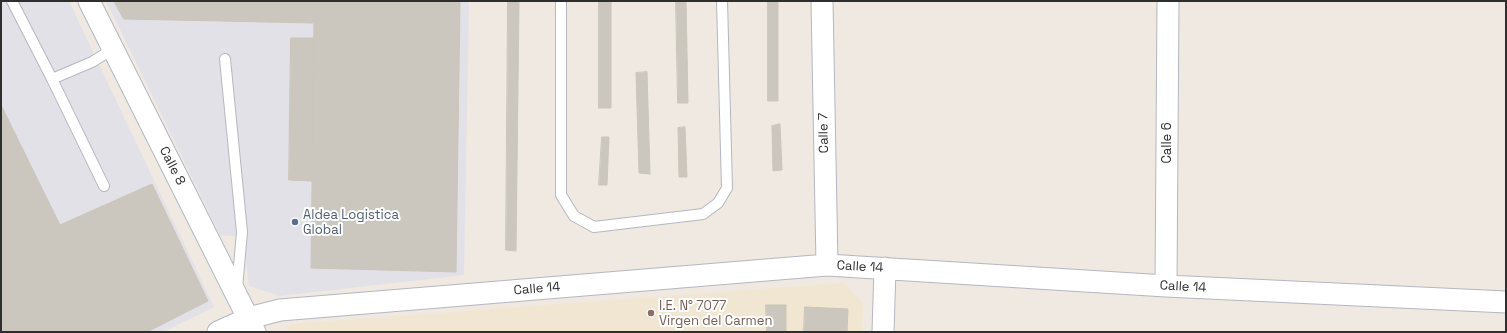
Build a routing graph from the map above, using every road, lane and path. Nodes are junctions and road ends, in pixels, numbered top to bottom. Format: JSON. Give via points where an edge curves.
{"nodes":[{"id":1,"x":12,"y":1,"type":"edge"},
{"id":2,"x":89,"y":1,"type":"edge"},
{"id":3,"x":561,"y":1,"type":"edge"},
{"id":4,"x":722,"y":1,"type":"edge"},
{"id":5,"x":822,"y":1,"type":"edge"},
{"id":6,"x":1168,"y":1,"type":"edge"},
{"id":7,"x":114,"y":49,"type":"junction"},
{"id":8,"x":225,"y":59,"type":"dead end"},
{"id":9,"x":52,"y":79,"type":"junction"},
{"id":10,"x":104,"y":186,"type":"dead end"},
{"id":11,"x":827,"y":265,"type":"junction"},
{"id":12,"x":885,"y":268,"type":"junction"},
{"id":13,"x":1166,"y":286,"type":"junction"},
{"id":14,"x":237,"y":294,"type":"junction"},
{"id":15,"x":1506,"y":302,"type":"edge"},
{"id":16,"x":252,"y":325,"type":"edge"},
{"id":17,"x":218,"y":332,"type":"edge"},
{"id":18,"x":883,"y":332,"type":"edge"}],
"edges":[{"from":1,"to":9,"type":"lane"},
{"from":2,"to":7,"type":"street","name":"Calle 8"},
{"from":3,"to":4,"type":"lane","via":[[561,195],[574,216],[594,227],[703,214],[718,203],[727,188]]},
{"from":5,"to":11,"type":"street","name":"Calle 7"},
{"from":6,"to":13,"type":"street"},
{"from":7,"to":9,"type":"lane","via":[[92,62]]},
{"from":7,"to":14,"type":"street","name":"Calle 8"},
{"from":8,"to":14,"type":"lane","via":[[242,232]]},
{"from":9,"to":10,"type":"lane"},
{"from":11,"to":12,"type":"street","name":"Calle 14"},
{"from":11,"to":16,"type":"street","name":"Calle 14","via":[[280,310]]},
{"from":12,"to":13,"type":"street","name":"Calle 14"},
{"from":12,"to":18,"type":"street"},
{"from":13,"to":15,"type":"street","name":"Calle 14"},
{"from":14,"to":16,"type":"street","name":"Calle 8"},
{"from":16,"to":17,"type":"street","name":"Calle 14"}]}
